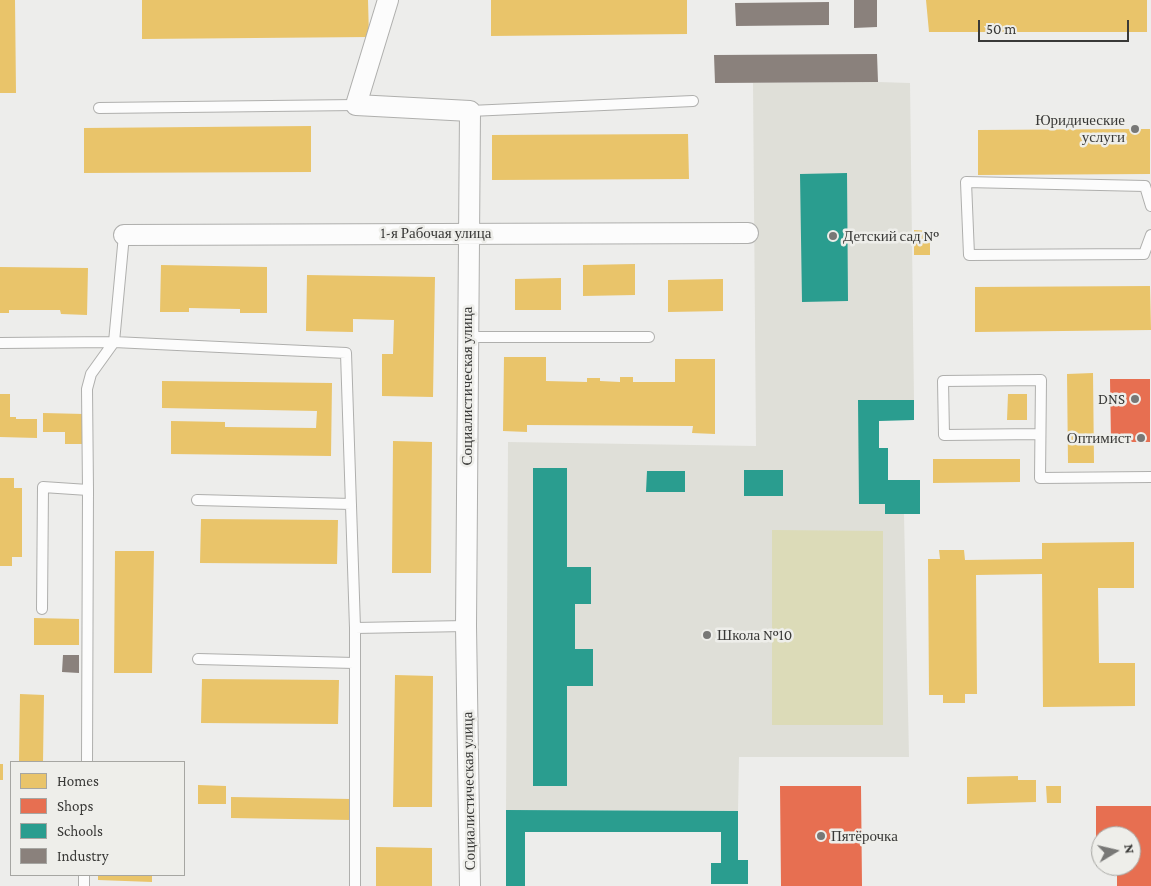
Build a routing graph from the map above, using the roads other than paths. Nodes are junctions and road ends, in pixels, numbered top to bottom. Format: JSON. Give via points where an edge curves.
{"nodes":[{"id":1,"x":388,"y":0,"type":"edge"},
{"id":2,"x":693,"y":101,"type":"dead end"},
{"id":3,"x":356,"y":105,"type":"junction"},
{"id":4,"x":99,"y":108,"type":"dead end"},
{"id":5,"x":470,"y":111,"type":"junction"},
{"id":6,"x":1151,"y":206,"type":"edge"},
{"id":7,"x":748,"y":232,"type":"dead end"},
{"id":8,"x":468,"y":233,"type":"junction"},
{"id":9,"x":124,"y":235,"type":"joint"},
{"id":10,"x":1151,"y":235,"type":"edge"},
{"id":11,"x":468,"y":337,"type":"junction"},
{"id":12,"x":649,"y":337,"type":"dead end"},
{"id":13,"x":0,"y":342,"type":"edge"},
{"id":14,"x":114,"y":342,"type":"junction"},
{"id":15,"x":1040,"y":434,"type":"junction"},
{"id":16,"x":1151,"y":477,"type":"edge"},
{"id":17,"x":88,"y":490,"type":"junction"},
{"id":18,"x":197,"y":500,"type":"dead end"},
{"id":19,"x":351,"y":504,"type":"junction"},
{"id":20,"x":42,"y":609,"type":"dead end"},
{"id":21,"x":466,"y":626,"type":"junction"},
{"id":22,"x":355,"y":628,"type":"junction"},
{"id":23,"x":198,"y":659,"type":"dead end"},
{"id":24,"x":354,"y":663,"type":"junction"},
{"id":25,"x":87,"y":761,"type":"edge"},
{"id":26,"x":355,"y":886,"type":"edge"},
{"id":27,"x":470,"y":886,"type":"edge"}],
"edges":[{"from":1,"to":3,"type":"street"},
{"from":2,"to":5,"type":"lane"},
{"from":3,"to":4,"type":"lane"},
{"from":3,"to":5,"type":"street"},
{"from":5,"to":8,"type":"street","name":"Социалистическая улица"},
{"from":6,"to":10,"type":"lane","via":[[1145,186],[966,182],[970,255],[1144,254]]},
{"from":7,"to":8,"type":"street","name":"1-я Рабочая улица"},
{"from":8,"to":9,"type":"street","name":"1-я Рабочая улица"},
{"from":8,"to":11,"type":"street","name":"Социалистическая улица"},
{"from":9,"to":14,"type":"lane"},
{"from":11,"to":12,"type":"lane"},
{"from":11,"to":21,"type":"street","name":"Социалистическая улица"},
{"from":13,"to":14,"type":"lane"},
{"from":14,"to":17,"type":"lane","via":[[91,374],[87,389]]},
{"from":14,"to":19,"type":"lane","via":[[346,354]]},
{"from":15,"to":15,"type":"lane","via":[[1041,380],[943,381],[944,435]]},
{"from":15,"to":16,"type":"lane","via":[[1040,478]]},
{"from":17,"to":20,"type":"lane","via":[[43,487]]},
{"from":17,"to":25,"type":"lane"},
{"from":18,"to":19,"type":"lane"},
{"from":19,"to":22,"type":"lane"},
{"from":21,"to":22,"type":"lane"},
{"from":21,"to":27,"type":"street","name":"Социалистическая улица"},
{"from":22,"to":24,"type":"lane"},
{"from":23,"to":24,"type":"lane"},
{"from":24,"to":26,"type":"lane"}]}
